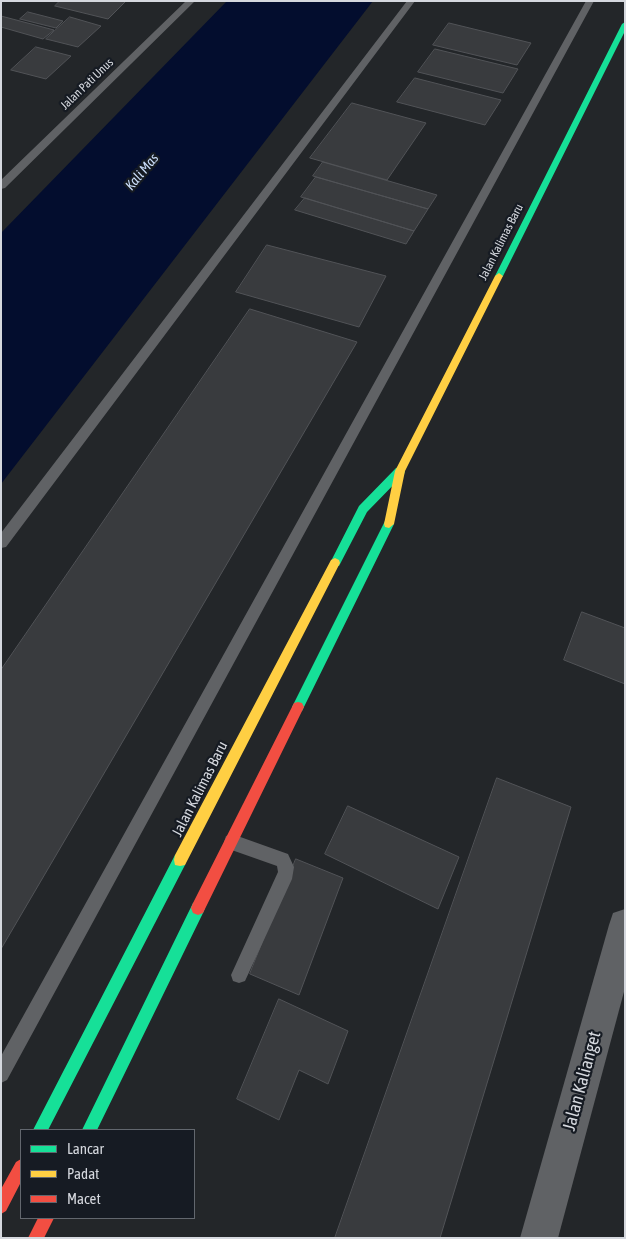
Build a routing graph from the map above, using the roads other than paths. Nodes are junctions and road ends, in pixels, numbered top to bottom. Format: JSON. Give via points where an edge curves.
{"nodes":[{"id":1,"x":191,"y":1,"type":"edge"},
{"id":2,"x":411,"y":1,"type":"edge"},
{"id":3,"x":590,"y":1,"type":"edge"},
{"id":4,"x":624,"y":27,"type":"edge"},
{"id":5,"x":620,"y":46,"type":"edge"},
{"id":6,"x":1,"y":172,"type":"edge"},
{"id":7,"x":12,"y":175,"type":"junction"},
{"id":8,"x":1,"y":186,"type":"edge"},
{"id":9,"x":400,"y":472,"type":"junction"},
{"id":10,"x":1,"y":543,"type":"edge"},
{"id":11,"x":232,"y":842,"type":"junction"},
{"id":12,"x":625,"y":925,"type":"edge"},
{"id":13,"x":239,"y":975,"type":"dead end"},
{"id":14,"x":1,"y":1074,"type":"edge"},
{"id":15,"x":41,"y":1129,"type":"edge"},
{"id":16,"x":89,"y":1129,"type":"edge"},
{"id":17,"x":20,"y":1169,"type":"edge"},
{"id":18,"x":1,"y":1206,"type":"edge"},
{"id":19,"x":46,"y":1219,"type":"edge"},
{"id":20,"x":36,"y":1238,"type":"edge"},
{"id":21,"x":539,"y":1238,"type":"edge"}],
"edges":[{"from":1,"to":7,"type":"lane","name":"Jalan Pati Unus"},
{"from":2,"to":10,"type":"lane"},
{"from":3,"to":14,"type":"lane"},
{"from":4,"to":5,"type":"street","name":"Jalan Kalimas Baru"},
{"from":5,"to":9,"type":"street","name":"Jalan Kalimas Baru"},
{"from":6,"to":7,"type":"lane"},
{"from":7,"to":8,"type":"lane","name":"Jalan Pati Unus"},
{"from":9,"to":11,"type":"street","name":"Jalan Kalimas Baru","via":[[390,520]]},
{"from":9,"to":15,"type":"street","name":"Jalan Kalimas Baru","via":[[363,509]]},
{"from":11,"to":13,"type":"lane","via":[[282,860],[286,867]]},
{"from":11,"to":16,"type":"street","name":"Jalan Kalimas Baru"},
{"from":12,"to":21,"type":"street","name":"Jalan Kalianget"},
{"from":17,"to":18,"type":"street"},
{"from":19,"to":20,"type":"street"}]}
